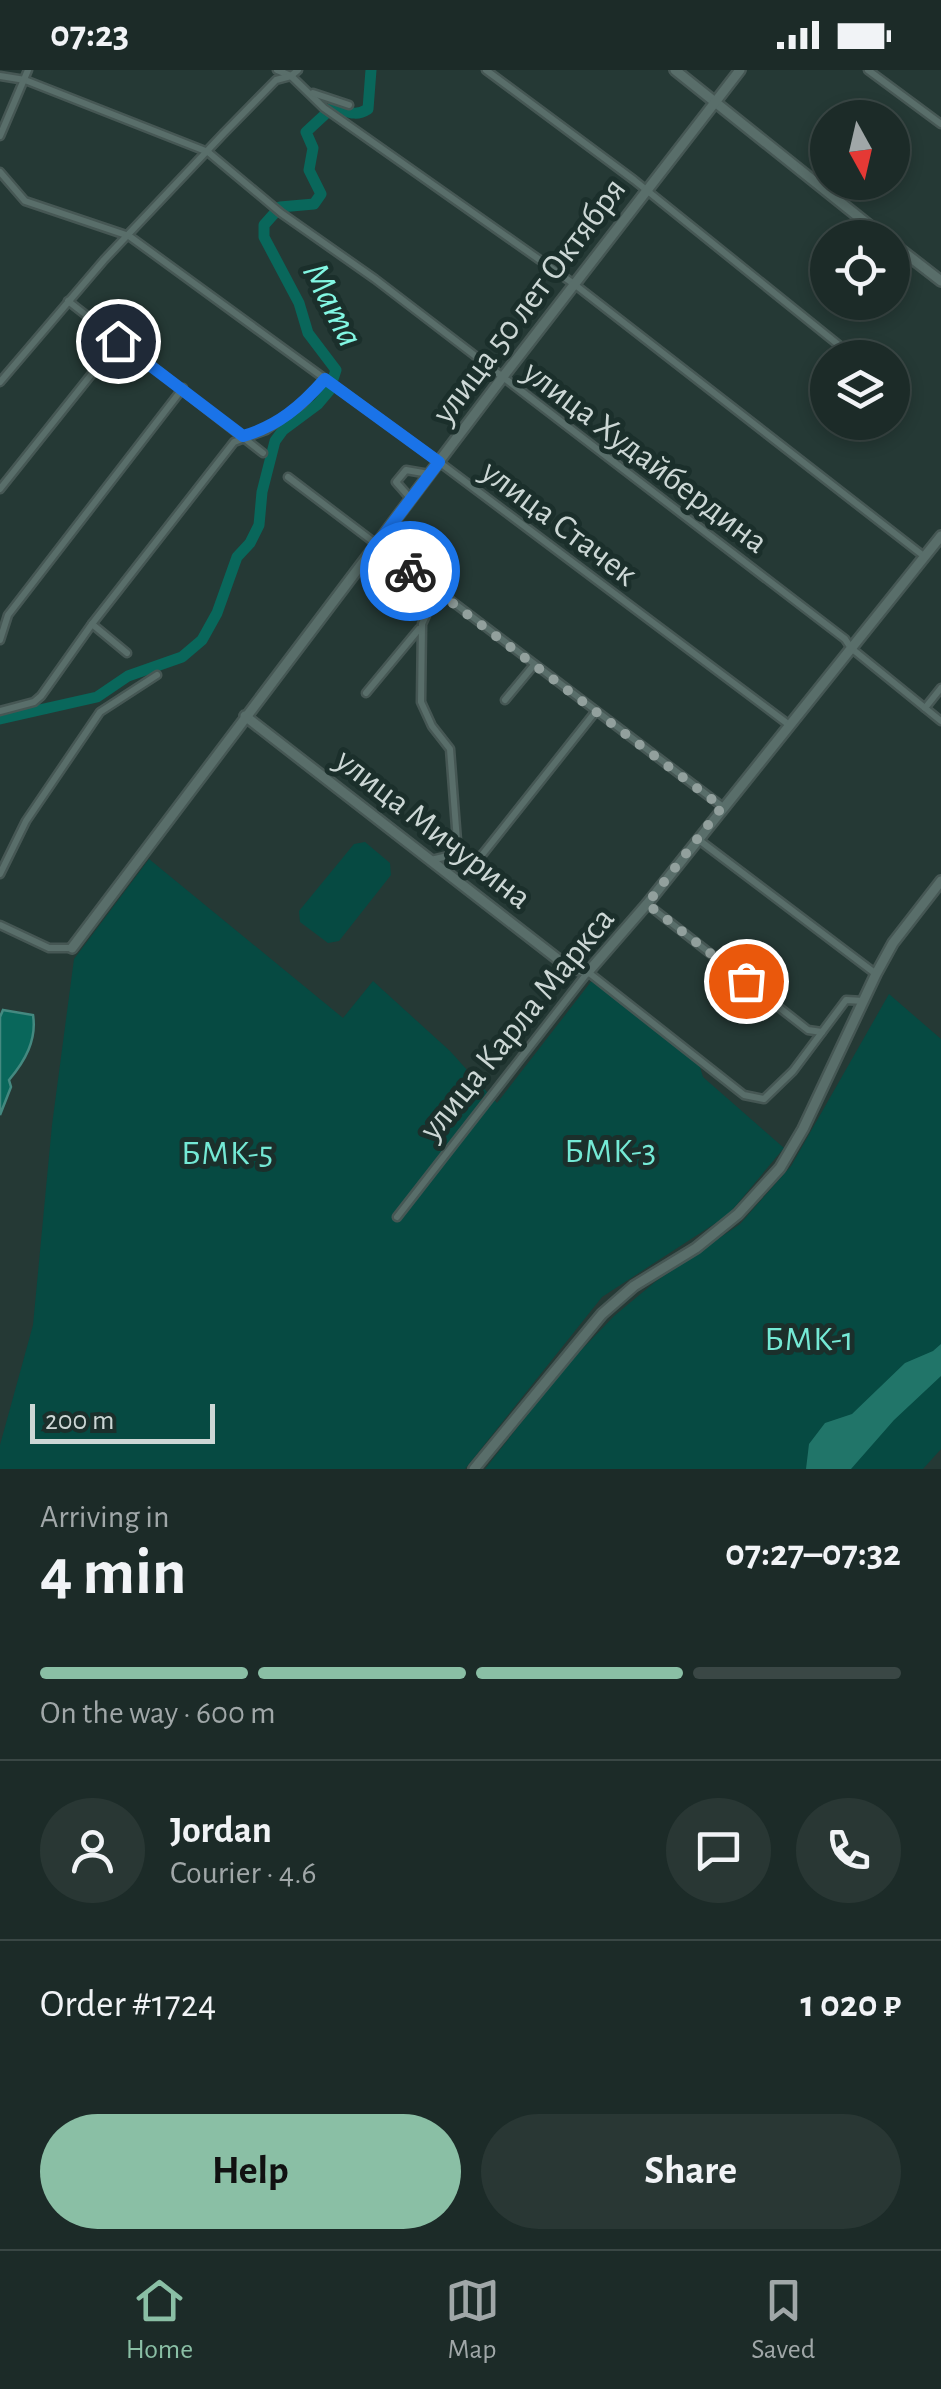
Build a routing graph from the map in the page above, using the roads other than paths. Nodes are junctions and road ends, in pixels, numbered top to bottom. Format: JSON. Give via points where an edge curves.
{"nodes":[{"id":1,"x":28,"y":70,"type":"edge"},
{"id":2,"x":277,"y":70,"type":"edge"},
{"id":3,"x":486,"y":70,"type":"edge"},
{"id":4,"x":675,"y":70,"type":"edge"},
{"id":5,"x":740,"y":70,"type":"edge"},
{"id":6,"x":868,"y":70,"type":"edge"},
{"id":7,"x":294,"y":73,"type":"edge"},
{"id":8,"x":0,"y":76,"type":"edge"},
{"id":9,"x":26,"y":80,"type":"junction"},
{"id":10,"x":307,"y":91,"type":"junction"},
{"id":11,"x":715,"y":103,"type":"junction"},
{"id":12,"x":348,"y":105,"type":"dead end"},
{"id":13,"x":941,"y":124,"type":"edge"},
{"id":14,"x":0,"y":136,"type":"edge"},
{"id":15,"x":208,"y":152,"type":"junction"},
{"id":16,"x":0,"y":172,"type":"edge"},
{"id":17,"x":646,"y":192,"type":"junction"},
{"id":18,"x":862,"y":220,"type":"edge"},
{"id":19,"x":130,"y":236,"type":"junction"},
{"id":20,"x":910,"y":257,"type":"edge"},
{"id":21,"x":941,"y":281,"type":"edge"},
{"id":22,"x":574,"y":284,"type":"junction"},
{"id":23,"x":68,"y":301,"type":"junction"},
{"id":24,"x":832,"y":340,"type":"edge"},
{"id":25,"x":118,"y":341,"type":"junction"},
{"id":26,"x":502,"y":378,"type":"junction"},
{"id":27,"x":325,"y":379,"type":"junction"},
{"id":28,"x":0,"y":382,"type":"edge"},
{"id":29,"x":183,"y":388,"type":"junction"},
{"id":30,"x":243,"y":436,"type":"junction"},
{"id":31,"x":264,"y":453,"type":"dead end"},
{"id":32,"x":439,"y":462,"type":"junction"},
{"id":33,"x":430,"y":474,"type":"junction"},
{"id":34,"x":288,"y":477,"type":"dead end"},
{"id":35,"x":0,"y":488,"type":"edge"},
{"id":36,"x":411,"y":499,"type":"junction"},
{"id":37,"x":941,"y":536,"type":"edge"},
{"id":38,"x":377,"y":544,"type":"junction"},
{"id":39,"x":925,"y":557,"type":"junction"},
{"id":40,"x":437,"y":592,"type":"junction"},
{"id":41,"x":92,"y":624,"type":"junction"},
{"id":42,"x":422,"y":624,"type":"junction"},
{"id":43,"x":0,"y":640,"type":"edge"},
{"id":44,"x":851,"y":648,"type":"junction"},
{"id":45,"x":126,"y":653,"type":"dead end"},
{"id":46,"x":534,"y":665,"type":"junction"},
{"id":47,"x":157,"y":675,"type":"dead end"},
{"id":48,"x":941,"y":688,"type":"edge"},
{"id":49,"x":366,"y":693,"type":"dead end"},
{"id":50,"x":505,"y":700,"type":"dead end"},
{"id":51,"x":925,"y":708,"type":"junction"},
{"id":52,"x":0,"y":711,"type":"edge"},
{"id":53,"x":596,"y":711,"type":"junction"},
{"id":54,"x":245,"y":716,"type":"junction"},
{"id":55,"x":941,"y":721,"type":"edge"},
{"id":56,"x":788,"y":724,"type":"junction"},
{"id":57,"x":722,"y":807,"type":"junction"},
{"id":58,"x":698,"y":839,"type":"junction"},
{"id":59,"x":452,"y":855,"type":"junction"},
{"id":60,"x":431,"y":860,"type":"junction"},
{"id":61,"x":0,"y":874,"type":"edge"},
{"id":62,"x":941,"y":881,"type":"edge"},
{"id":63,"x":647,"y":904,"type":"junction"},
{"id":64,"x":0,"y":925,"type":"edge"},
{"id":65,"x":72,"y":948,"type":"joint"},
{"id":66,"x":588,"y":972,"type":"junction"},
{"id":67,"x":876,"y":974,"type":"junction"},
{"id":68,"x":864,"y":1001,"type":"junction"},
{"id":69,"x":823,"y":1032,"type":"junction"},
{"id":70,"x":397,"y":1217,"type":"dead end"},
{"id":71,"x":474,"y":1469,"type":"edge"}],
"edges":[{"from":1,"to":9,"type":"street"},
{"from":2,"to":7,"type":"street"},
{"from":3,"to":17,"type":"street"},
{"from":4,"to":11,"type":"street"},
{"from":5,"to":11,"type":"street","name":"улица 50 лет Октября"},
{"from":6,"to":13,"type":"street"},
{"from":7,"to":10,"type":"street"},
{"from":7,"to":15,"type":"street","via":[[276,80]]},
{"from":8,"to":9,"type":"street","name":"улица Худайбердина"},
{"from":9,"to":14,"type":"street"},
{"from":9,"to":15,"type":"street","name":"улица Худайбердина"},
{"from":10,"to":12,"type":"street"},
{"from":10,"to":22,"type":"street"},
{"from":11,"to":17,"type":"street","name":"улица 50 лет Октября"},
{"from":11,"to":18,"type":"street"},
{"from":15,"to":19,"type":"street"},
{"from":15,"to":26,"type":"street","name":"улица Худайбердина"},
{"from":16,"to":19,"type":"street","name":"улица Стачек","via":[[24,201]]},
{"from":17,"to":22,"type":"street","name":"улица 50 лет Октября"},
{"from":17,"to":24,"type":"street"},
{"from":19,"to":23,"type":"street"},
{"from":19,"to":27,"type":"street","name":"улица Стачек"},
{"from":20,"to":21,"type":"street"},
{"from":22,"to":26,"type":"street","name":"улица 50 лет Октября"},
{"from":22,"to":39,"type":"street"},
{"from":23,"to":25,"type":"street"},
{"from":23,"to":28,"type":"street"},
{"from":25,"to":29,"type":"street"},
{"from":25,"to":35,"type":"street"},
{"from":26,"to":32,"type":"street","name":"улица 50 лет Октября"},
{"from":26,"to":44,"type":"street","name":"улица Худайбердина"},
{"from":27,"to":30,"type":"street","via":[[266,430]]},
{"from":27,"to":32,"type":"street","name":"улица Стачек"},
{"from":29,"to":30,"type":"street"},
{"from":29,"to":43,"type":"street","via":[[8,615]]},
{"from":30,"to":31,"type":"street"},
{"from":30,"to":41,"type":"street"},
{"from":32,"to":33,"type":"street","name":"улица 50 лет Октября"},
{"from":32,"to":56,"type":"street","name":"улица Стачек"},
{"from":33,"to":36,"type":"street","name":"улица 50 лет Октября"},
{"from":33,"to":36,"type":"street","via":[[400,474],[396,482]]},
{"from":34,"to":38,"type":"street"},
{"from":36,"to":38,"type":"street","name":"улица 50 лет Октября"},
{"from":37,"to":39,"type":"street","name":"улица Карла Маркса"},
{"from":38,"to":40,"type":"street"},
{"from":38,"to":54,"type":"street","name":"улица 50 лет Октября"},
{"from":39,"to":44,"type":"street","name":"улица Карла Маркса"},
{"from":40,"to":42,"type":"street"},
{"from":40,"to":46,"type":"street"},
{"from":41,"to":45,"type":"street"},
{"from":41,"to":52,"type":"street","via":[[41,696]]},
{"from":42,"to":49,"type":"street"},
{"from":42,"to":59,"type":"street","via":[[421,702],[450,749],[457,841]]},
{"from":44,"to":51,"type":"street","name":"улица Худайбердина"},
{"from":44,"to":56,"type":"street","name":"улица Карла Маркса"},
{"from":46,"to":50,"type":"street"},
{"from":46,"to":53,"type":"street"},
{"from":47,"to":61,"type":"street","via":[[100,712],[26,821]]},
{"from":48,"to":51,"type":"street"},
{"from":51,"to":55,"type":"street","name":"улица Худайбердина"},
{"from":53,"to":57,"type":"street"},
{"from":53,"to":59,"type":"street","via":[[482,855]]},
{"from":54,"to":60,"type":"street","name":"улица Мичурина"},
{"from":54,"to":65,"type":"street","name":"улица 50 лет Октября"},
{"from":56,"to":57,"type":"street","name":"улица Карла Маркса"},
{"from":57,"to":58,"type":"street","name":"улица Карла Маркса"},
{"from":58,"to":63,"type":"street","name":"улица Карла Маркса"},
{"from":58,"to":67,"type":"street"},
{"from":59,"to":60,"type":"street"},
{"from":60,"to":66,"type":"street","name":"улица Мичурина","via":[[568,967]]},
{"from":62,"to":67,"type":"street"},
{"from":63,"to":66,"type":"street","name":"улица Карла Маркса"},
{"from":63,"to":69,"type":"street","via":[[808,1030]]},
{"from":64,"to":65,"type":"street","via":[[48,948]]},
{"from":66,"to":69,"type":"street","name":"улица Мичурина","via":[[744,1096],[764,1099]]},
{"from":66,"to":70,"type":"street","name":"улица Карла Маркса"},
{"from":67,"to":68,"type":"street"},
{"from":68,"to":69,"type":"street","name":"улица Мичурина","via":[[846,1000]]},
{"from":68,"to":71,"type":"street","via":[[780,1168],[738,1214],[602,1314]]}]}
